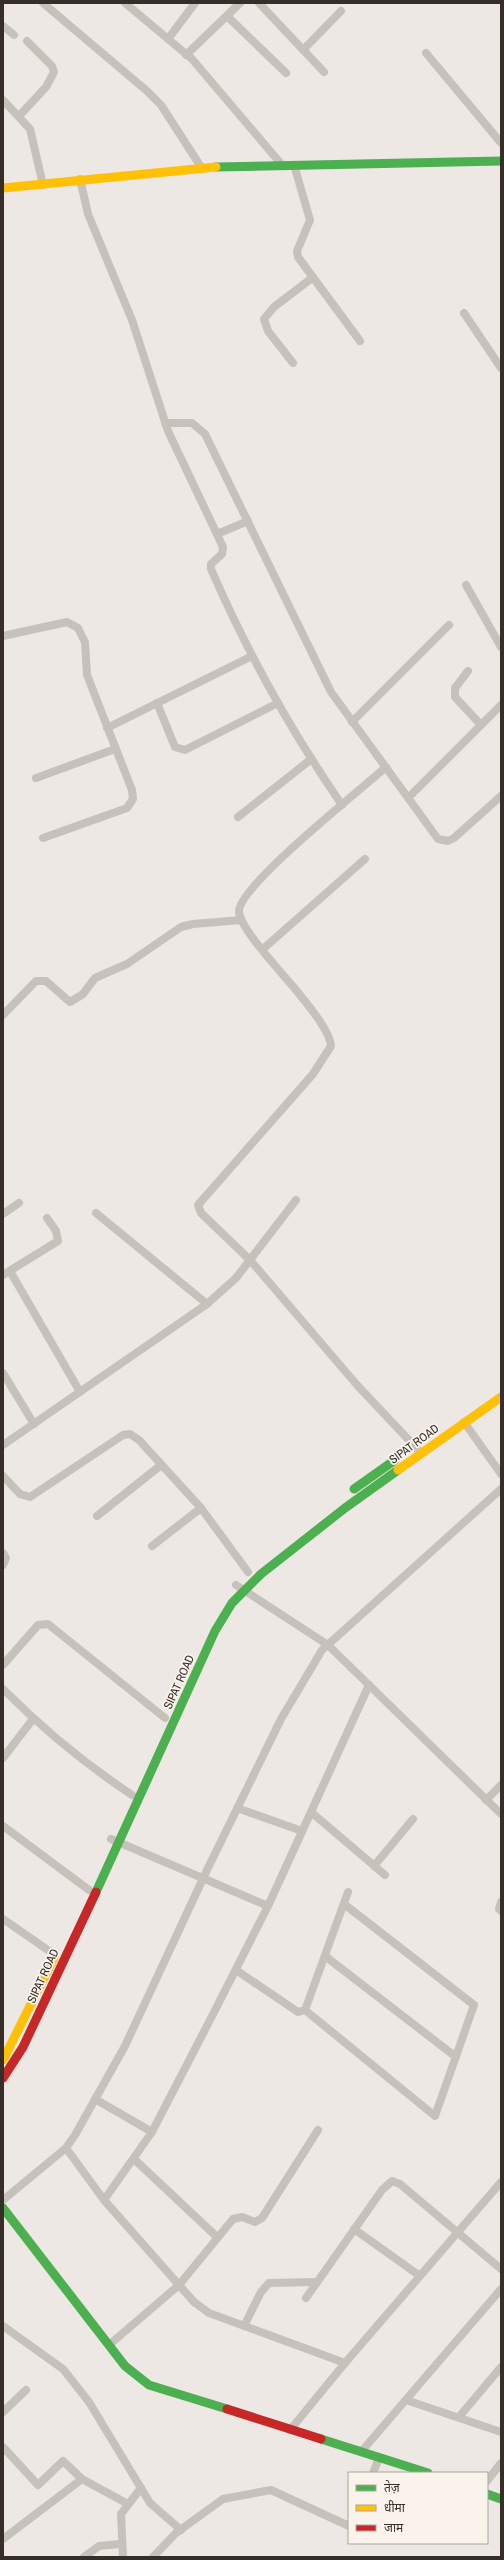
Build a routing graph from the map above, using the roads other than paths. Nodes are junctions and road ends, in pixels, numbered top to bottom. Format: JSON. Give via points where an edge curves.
{"nodes":[{"id":1,"x":43,"y":3,"type":"edge"},
{"id":2,"x":125,"y":3,"type":"edge"},
{"id":3,"x":195,"y":3,"type":"edge"},
{"id":4,"x":240,"y":3,"type":"edge"},
{"id":5,"x":259,"y":3,"type":"edge"},
{"id":6,"x":341,"y":11,"type":"dead end"},
{"id":7,"x":227,"y":16,"type":"junction"},
{"id":8,"x":3,"y":26,"type":"edge"},
{"id":9,"x":14,"y":35,"type":"dead end"},
{"id":10,"x":168,"y":39,"type":"junction"},
{"id":11,"x":27,"y":41,"type":"dead end"},
{"id":12,"x":303,"y":50,"type":"junction"},
{"id":13,"x":426,"y":53,"type":"dead end"},
{"id":14,"x":186,"y":55,"type":"junction"},
{"id":15,"x":324,"y":72,"type":"dead end"},
{"id":16,"x":286,"y":73,"type":"dead end"},
{"id":17,"x":3,"y":100,"type":"edge"},
{"id":18,"x":19,"y":116,"type":"junction"},
{"id":19,"x":501,"y":143,"type":"edge"},
{"id":20,"x":501,"y":161,"type":"edge"},
{"id":21,"x":282,"y":165,"type":"junction"},
{"id":22,"x":294,"y":165,"type":"junction"},
{"id":23,"x":201,"y":167,"type":"junction"},
{"id":24,"x":80,"y":180,"type":"junction"},
{"id":25,"x":43,"y":185,"type":"junction"},
{"id":26,"x":3,"y":188,"type":"edge"},
{"id":27,"x":312,"y":278,"type":"junction"},
{"id":28,"x":464,"y":313,"type":"dead end"},
{"id":29,"x":360,"y":341,"type":"dead end"},
{"id":30,"x":293,"y":363,"type":"dead end"},
{"id":31,"x":501,"y":368,"type":"edge"},
{"id":32,"x":165,"y":422,"type":"junction"},
{"id":33,"x":248,"y":521,"type":"junction"},
{"id":34,"x":217,"y":534,"type":"junction"},
{"id":35,"x":466,"y":585,"type":"dead end"},
{"id":36,"x":449,"y":625,"type":"dead end"},
{"id":37,"x":3,"y":636,"type":"edge"},
{"id":38,"x":501,"y":647,"type":"edge"},
{"id":39,"x":252,"y":656,"type":"junction"},
{"id":40,"x":468,"y":672,"type":"dead end"},
{"id":41,"x":157,"y":703,"type":"junction"},
{"id":42,"x":278,"y":703,"type":"junction"},
{"id":43,"x":501,"y":705,"type":"edge"},
{"id":44,"x":352,"y":722,"type":"junction"},
{"id":45,"x":481,"y":725,"type":"junction"},
{"id":46,"x":107,"y":728,"type":"junction"},
{"id":47,"x":115,"y":749,"type":"junction"},
{"id":48,"x":310,"y":760,"type":"junction"},
{"id":49,"x":386,"y":767,"type":"junction"},
{"id":50,"x":36,"y":778,"type":"dead end"},
{"id":51,"x":408,"y":796,"type":"junction"},
{"id":52,"x":501,"y":796,"type":"edge"},
{"id":53,"x":342,"y":805,"type":"junction"},
{"id":54,"x":238,"y":818,"type":"dead end"},
{"id":55,"x":43,"y":838,"type":"dead end"},
{"id":56,"x":365,"y":859,"type":"dead end"},
{"id":57,"x":241,"y":920,"type":"junction"},
{"id":58,"x":263,"y":949,"type":"junction"},
{"id":59,"x":3,"y":1015,"type":"edge"},
{"id":60,"x":296,"y":1200,"type":"dead end"},
{"id":61,"x":19,"y":1203,"type":"dead end"},
{"id":62,"x":96,"y":1213,"type":"dead end"},
{"id":63,"x":3,"y":1214,"type":"edge"},
{"id":64,"x":47,"y":1218,"type":"dead end"},
{"id":65,"x":250,"y":1260,"type":"junction"},
{"id":66,"x":7,"y":1273,"type":"edge"},
{"id":67,"x":207,"y":1304,"type":"junction"},
{"id":68,"x":3,"y":1373,"type":"edge"},
{"id":69,"x":501,"y":1388,"type":"edge"},
{"id":70,"x":80,"y":1392,"type":"junction"},
{"id":71,"x":501,"y":1397,"type":"edge"},
{"id":72,"x":464,"y":1422,"type":"junction"},
{"id":73,"x":34,"y":1424,"type":"junction"},
{"id":74,"x":3,"y":1445,"type":"edge"},
{"id":75,"x":418,"y":1450,"type":"junction"},
{"id":76,"x":161,"y":1465,"type":"junction"},
{"id":77,"x":501,"y":1474,"type":"edge"},
{"id":78,"x":3,"y":1476,"type":"edge"},
{"id":79,"x":501,"y":1490,"type":"edge"},
{"id":80,"x":201,"y":1508,"type":"junction"},
{"id":81,"x":97,"y":1516,"type":"dead end"},
{"id":82,"x":152,"y":1546,"type":"dead end"},
{"id":83,"x":3,"y":1553,"type":"edge"},
{"id":84,"x":3,"y":1565,"type":"edge"},
{"id":85,"x":248,"y":1572,"type":"junction"},
{"id":86,"x":240,"y":1587,"type":"junction"},
{"id":87,"x":328,"y":1645,"type":"junction"},
{"id":88,"x":3,"y":1665,"type":"edge"},
{"id":89,"x":369,"y":1685,"type":"junction"},
{"id":90,"x":3,"y":1689,"type":"edge"},
{"id":91,"x":165,"y":1718,"type":"junction"},
{"id":92,"x":33,"y":1719,"type":"junction"},
{"id":93,"x":3,"y":1758,"type":"edge"},
{"id":94,"x":501,"y":1785,"type":"edge"},
{"id":95,"x":132,"y":1795,"type":"junction"},
{"id":96,"x":486,"y":1800,"type":"junction"},
{"id":97,"x":237,"y":1808,"type":"junction"},
{"id":98,"x":311,"y":1812,"type":"junction"},
{"id":99,"x":501,"y":1814,"type":"edge"},
{"id":100,"x":414,"y":1819,"type":"dead end"},
{"id":101,"x":3,"y":1826,"type":"edge"},
{"id":102,"x":302,"y":1831,"type":"junction"},
{"id":103,"x":116,"y":1841,"type":"junction"},
{"id":104,"x":374,"y":1866,"type":"junction"},
{"id":105,"x":385,"y":1874,"type":"dead end"},
{"id":106,"x":203,"y":1879,"type":"junction"},
{"id":107,"x":89,"y":1890,"type":"junction"},
{"id":108,"x":348,"y":1892,"type":"dead end"},
{"id":109,"x":501,"y":1902,"type":"edge"},
{"id":110,"x":344,"y":1904,"type":"junction"},
{"id":111,"x":268,"y":1906,"type":"junction"},
{"id":112,"x":501,"y":1911,"type":"edge"},
{"id":113,"x":3,"y":1919,"type":"edge"},
{"id":114,"x":55,"y":1955,"type":"junction"},
{"id":115,"x":325,"y":1956,"type":"junction"},
{"id":116,"x":236,"y":1970,"type":"junction"},
{"id":117,"x":304,"y":2010,"type":"junction"},
{"id":118,"x":456,"y":2057,"type":"junction"},
{"id":119,"x":3,"y":2060,"type":"edge"},
{"id":120,"x":11,"y":2067,"type":"junction"},
{"id":121,"x":3,"y":2078,"type":"edge"},
{"id":122,"x":95,"y":2099,"type":"junction"},
{"id":123,"x":318,"y":2130,"type":"dead end"},
{"id":124,"x":152,"y":2132,"type":"junction"},
{"id":125,"x":66,"y":2148,"type":"junction"},
{"id":126,"x":134,"y":2159,"type":"junction"},
{"id":127,"x":501,"y":2182,"type":"edge"},
{"id":128,"x":3,"y":2200,"type":"edge"},
{"id":129,"x":104,"y":2200,"type":"junction"},
{"id":130,"x":3,"y":2208,"type":"edge"},
{"id":131,"x":354,"y":2229,"type":"junction"},
{"id":132,"x":458,"y":2233,"type":"junction"},
{"id":133,"x":217,"y":2237,"type":"junction"},
{"id":134,"x":501,"y":2269,"type":"edge"},
{"id":135,"x":420,"y":2276,"type":"junction"},
{"id":136,"x":316,"y":2282,"type":"junction"},
{"id":137,"x":179,"y":2285,"type":"junction"},
{"id":138,"x":501,"y":2289,"type":"edge"},
{"id":139,"x":306,"y":2298,"type":"dead end"},
{"id":140,"x":3,"y":2326,"type":"edge"},
{"id":141,"x":244,"y":2326,"type":"junction"},
{"id":142,"x":109,"y":2345,"type":"junction"},
{"id":143,"x":344,"y":2363,"type":"junction"},
{"id":144,"x":501,"y":2367,"type":"edge"},
{"id":145,"x":26,"y":2390,"type":"dead end"},
{"id":146,"x":406,"y":2400,"type":"junction"},
{"id":147,"x":3,"y":2412,"type":"edge"},
{"id":148,"x":459,"y":2417,"type":"junction"},
{"id":149,"x":290,"y":2430,"type":"junction"},
{"id":150,"x":501,"y":2432,"type":"edge"},
{"id":151,"x":3,"y":2447,"type":"edge"},
{"id":152,"x":361,"y":2452,"type":"junction"},
{"id":153,"x":379,"y":2458,"type":"junction"},
{"id":154,"x":501,"y":2463,"type":"edge"},
{"id":155,"x":373,"y":2472,"type":"edge"},
{"id":156,"x":425,"y":2472,"type":"edge"},
{"id":157,"x":82,"y":2479,"type":"junction"},
{"id":158,"x":488,"y":2480,"type":"edge"},
{"id":159,"x":141,"y":2488,"type":"junction"},
{"id":160,"x":488,"y":2494,"type":"edge"},
{"id":161,"x":501,"y":2500,"type":"edge"},
{"id":162,"x":128,"y":2504,"type":"junction"},
{"id":163,"x":348,"y":2526,"type":"edge"},
{"id":164,"x":181,"y":2530,"type":"junction"},
{"id":165,"x":3,"y":2539,"type":"edge"},
{"id":166,"x":121,"y":2544,"type":"junction"},
{"id":167,"x":84,"y":2557,"type":"edge"},
{"id":168,"x":123,"y":2557,"type":"edge"},
{"id":169,"x":153,"y":2557,"type":"edge"}],
"edges":[{"from":1,"to":23,"type":"street","via":[[161,105]]},
{"from":2,"to":10,"type":"street"},
{"from":3,"to":10,"type":"street"},
{"from":4,"to":7,"type":"street"},
{"from":5,"to":12,"type":"street"},
{"from":6,"to":12,"type":"street"},
{"from":7,"to":14,"type":"street"},
{"from":7,"to":16,"type":"street"},
{"from":8,"to":9,"type":"street"},
{"from":10,"to":14,"type":"street"},
{"from":11,"to":18,"type":"street","via":[[52,66],[54,72],[46,87]]},
{"from":12,"to":15,"type":"street"},
{"from":13,"to":19,"type":"street"},
{"from":14,"to":21,"type":"street"},
{"from":17,"to":18,"type":"street"},
{"from":18,"to":25,"type":"street","via":[[34,138]]},
{"from":20,"to":22,"type":"main road"},
{"from":21,"to":22,"type":"main road"},
{"from":21,"to":23,"type":"main road"},
{"from":22,"to":27,"type":"street","via":[[310,220],[297,251],[298,257]]},
{"from":23,"to":24,"type":"main road"},
{"from":24,"to":25,"type":"main road"},
{"from":24,"to":32,"type":"street","via":[[88,214],[132,320]]},
{"from":25,"to":26,"type":"main road"},
{"from":27,"to":29,"type":"street"},
{"from":27,"to":30,"type":"street","via":[[274,307],[264,319],[268,331]]},
{"from":28,"to":31,"type":"street"},
{"from":32,"to":33,"type":"street","via":[[192,422],[205,434]]},
{"from":32,"to":34,"type":"street"},
{"from":33,"to":34,"type":"street"},
{"from":33,"to":44,"type":"street","via":[[331,692]]},
{"from":34,"to":39,"type":"street","via":[[223,550],[211,564],[211,569]]},
{"from":35,"to":38,"type":"street"},
{"from":36,"to":44,"type":"street"},
{"from":37,"to":46,"type":"street","via":[[67,622],[75,625],[84,638],[86,675]]},
{"from":39,"to":41,"type":"street"},
{"from":39,"to":42,"type":"street"},
{"from":40,"to":45,"type":"street","via":[[455,688],[455,697]]},
{"from":41,"to":42,"type":"street","via":[[175,747],[185,750]]},
{"from":41,"to":46,"type":"street"},
{"from":42,"to":48,"type":"street"},
{"from":43,"to":45,"type":"street"},
{"from":44,"to":49,"type":"street"},
{"from":45,"to":51,"type":"street"},
{"from":46,"to":47,"type":"street"},
{"from":47,"to":50,"type":"street"},
{"from":47,"to":55,"type":"street","via":[[132,790],[132,803],[120,810]]},
{"from":48,"to":53,"type":"street"},
{"from":48,"to":54,"type":"street"},
{"from":49,"to":51,"type":"street"},
{"from":49,"to":53,"type":"street"},
{"from":51,"to":52,"type":"street","via":[[434,835],[442,841],[448,841]]},
{"from":53,"to":57,"type":"street","via":[[259,880],[240,903]]},
{"from":56,"to":58,"type":"street"},
{"from":57,"to":58,"type":"street"},
{"from":57,"to":59,"type":"street","via":[[180,927],[127,964],[95,978],[83,994],[70,1002],[46,981],[36,981]]},
{"from":58,"to":65,"type":"street","via":[[327,1033],[330,1046],[313,1074],[198,1205],[201,1214]]},
{"from":60,"to":65,"type":"street"},
{"from":61,"to":63,"type":"street"},
{"from":62,"to":67,"type":"street"},
{"from":64,"to":66,"type":"street","via":[[56,1231],[58,1241]]},
{"from":65,"to":67,"type":"street","via":[[236,1278]]},
{"from":65,"to":75,"type":"street","via":[[357,1385]]},
{"from":66,"to":70,"type":"street"},
{"from":67,"to":70,"type":"street"},
{"from":68,"to":73,"type":"street"},
{"from":69,"to":75,"type":"main road","name":"SIPAT ROAD"},
{"from":70,"to":73,"type":"street"},
{"from":71,"to":72,"type":"main road","name":"SIPAT ROAD"},
{"from":72,"to":75,"type":"main road","name":"SIPAT ROAD"},
{"from":72,"to":77,"type":"street"},
{"from":73,"to":74,"type":"street"},
{"from":75,"to":85,"type":"main road","name":"SIPAT ROAD","via":[[374,1474]]},
{"from":75,"to":86,"type":"main road","name":"SIPAT ROAD"},
{"from":76,"to":78,"type":"street","via":[[139,1440],[127,1434],[30,1497],[20,1494]]},
{"from":76,"to":80,"type":"street"},
{"from":76,"to":81,"type":"street"},
{"from":79,"to":87,"type":"street"},
{"from":80,"to":82,"type":"street"},
{"from":80,"to":85,"type":"street"},
{"from":83,"to":84,"type":"street","via":[[6,1558]]},
{"from":85,"to":86,"type":"main road","name":"SIPAT ROAD"},
{"from":86,"to":87,"type":"street"},
{"from":86,"to":91,"type":"main road","name":"SIPAT ROAD","via":[[223,1600],[210,1622]]},
{"from":86,"to":103,"type":"main road","name":"SIPAT ROAD","via":[[215,1631]]},
{"from":87,"to":89,"type":"street"},
{"from":87,"to":97,"type":"street","via":[[322,1650],[281,1719]]},
{"from":88,"to":91,"type":"street","via":[[38,1625],[48,1624]]},
{"from":89,"to":96,"type":"street"},
{"from":89,"to":98,"type":"street"},
{"from":90,"to":92,"type":"street"},
{"from":91,"to":95,"type":"main road","name":"SIPAT ROAD"},
{"from":92,"to":93,"type":"street"},
{"from":92,"to":95,"type":"street","via":[[101,1774]]},
{"from":94,"to":96,"type":"street"},
{"from":95,"to":103,"type":"main road","name":"SIPAT ROAD"},
{"from":96,"to":99,"type":"street"},
{"from":97,"to":102,"type":"street"},
{"from":97,"to":106,"type":"street"},
{"from":98,"to":102,"type":"street"},
{"from":98,"to":104,"type":"street"},
{"from":100,"to":104,"type":"street"},
{"from":101,"to":107,"type":"street"},
{"from":102,"to":111,"type":"street"},
{"from":103,"to":106,"type":"street"},
{"from":103,"to":107,"type":"main road","name":"SIPAT ROAD"},
{"from":103,"to":120,"type":"main road","name":"SIPAT ROAD","via":[[23,2047]]},
{"from":104,"to":105,"type":"street"},
{"from":106,"to":111,"type":"street"},
{"from":106,"to":122,"type":"street","via":[[125,2046]]},
{"from":107,"to":114,"type":"main road","name":"SIPAT ROAD"},
{"from":108,"to":110,"type":"street"},
{"from":109,"to":112,"type":"street"},
{"from":110,"to":115,"type":"street"},
{"from":110,"to":118,"type":"street","via":[[474,2005]]},
{"from":111,"to":116,"type":"street"},
{"from":113,"to":114,"type":"street"},
{"from":114,"to":119,"type":"main road","name":"SIPAT ROAD"},
{"from":115,"to":117,"type":"street"},
{"from":115,"to":118,"type":"street"},
{"from":116,"to":117,"type":"street","via":[[298,2012]]},
{"from":116,"to":124,"type":"street"},
{"from":117,"to":118,"type":"street","via":[[435,2116]]},
{"from":119,"to":120,"type":"street"},
{"from":120,"to":121,"type":"main road","name":"SIPAT ROAD"},
{"from":122,"to":124,"type":"street"},
{"from":122,"to":125,"type":"street"},
{"from":123,"to":133,"type":"street","via":[[262,2218],[255,2222],[237,2217]]},
{"from":124,"to":126,"type":"street"},
{"from":125,"to":128,"type":"street"},
{"from":125,"to":129,"type":"street"},
{"from":126,"to":129,"type":"street"},
{"from":126,"to":133,"type":"street"},
{"from":127,"to":132,"type":"street"},
{"from":129,"to":137,"type":"street"},
{"from":130,"to":142,"type":"main road"},
{"from":131,"to":132,"type":"street","via":[[382,2190],[392,2181],[400,2184]]},
{"from":131,"to":135,"type":"street"},
{"from":131,"to":136,"type":"street"},
{"from":132,"to":134,"type":"street"},
{"from":132,"to":135,"type":"street"},
{"from":133,"to":137,"type":"street"},
{"from":135,"to":143,"type":"street"},
{"from":136,"to":139,"type":"street"},
{"from":136,"to":141,"type":"street","via":[[269,2283],[261,2292]]},
{"from":137,"to":141,"type":"street","via":[[194,2302],[209,2313]]},
{"from":137,"to":142,"type":"street"},
{"from":138,"to":146,"type":"street"},
{"from":140,"to":159,"type":"street","via":[[63,2369],[89,2402]]},
{"from":141,"to":143,"type":"street"},
{"from":142,"to":149,"type":"main road","via":[[125,2366],[149,2385]]},
{"from":143,"to":149,"type":"street"},
{"from":144,"to":148,"type":"street"},
{"from":145,"to":147,"type":"street"},
{"from":146,"to":148,"type":"street"},
{"from":146,"to":152,"type":"street"},
{"from":148,"to":150,"type":"street"},
{"from":149,"to":152,"type":"main road"},
{"from":151,"to":157,"type":"street","via":[[38,2485],[63,2461]]},
{"from":152,"to":153,"type":"main road"},
{"from":153,"to":155,"type":"street"},
{"from":153,"to":156,"type":"main road"},
{"from":154,"to":158,"type":"street"},
{"from":157,"to":162,"type":"street"},
{"from":157,"to":165,"type":"street"},
{"from":159,"to":162,"type":"street"},
{"from":159,"to":164,"type":"street","via":[[150,2503]]},
{"from":160,"to":161,"type":"main road"},
{"from":162,"to":166,"type":"street","via":[[121,2514]]},
{"from":163,"to":164,"type":"street","via":[[271,2490],[223,2499]]},
{"from":164,"to":169,"type":"street"},
{"from":166,"to":167,"type":"street","via":[[99,2546]]},
{"from":166,"to":168,"type":"street"}]}
